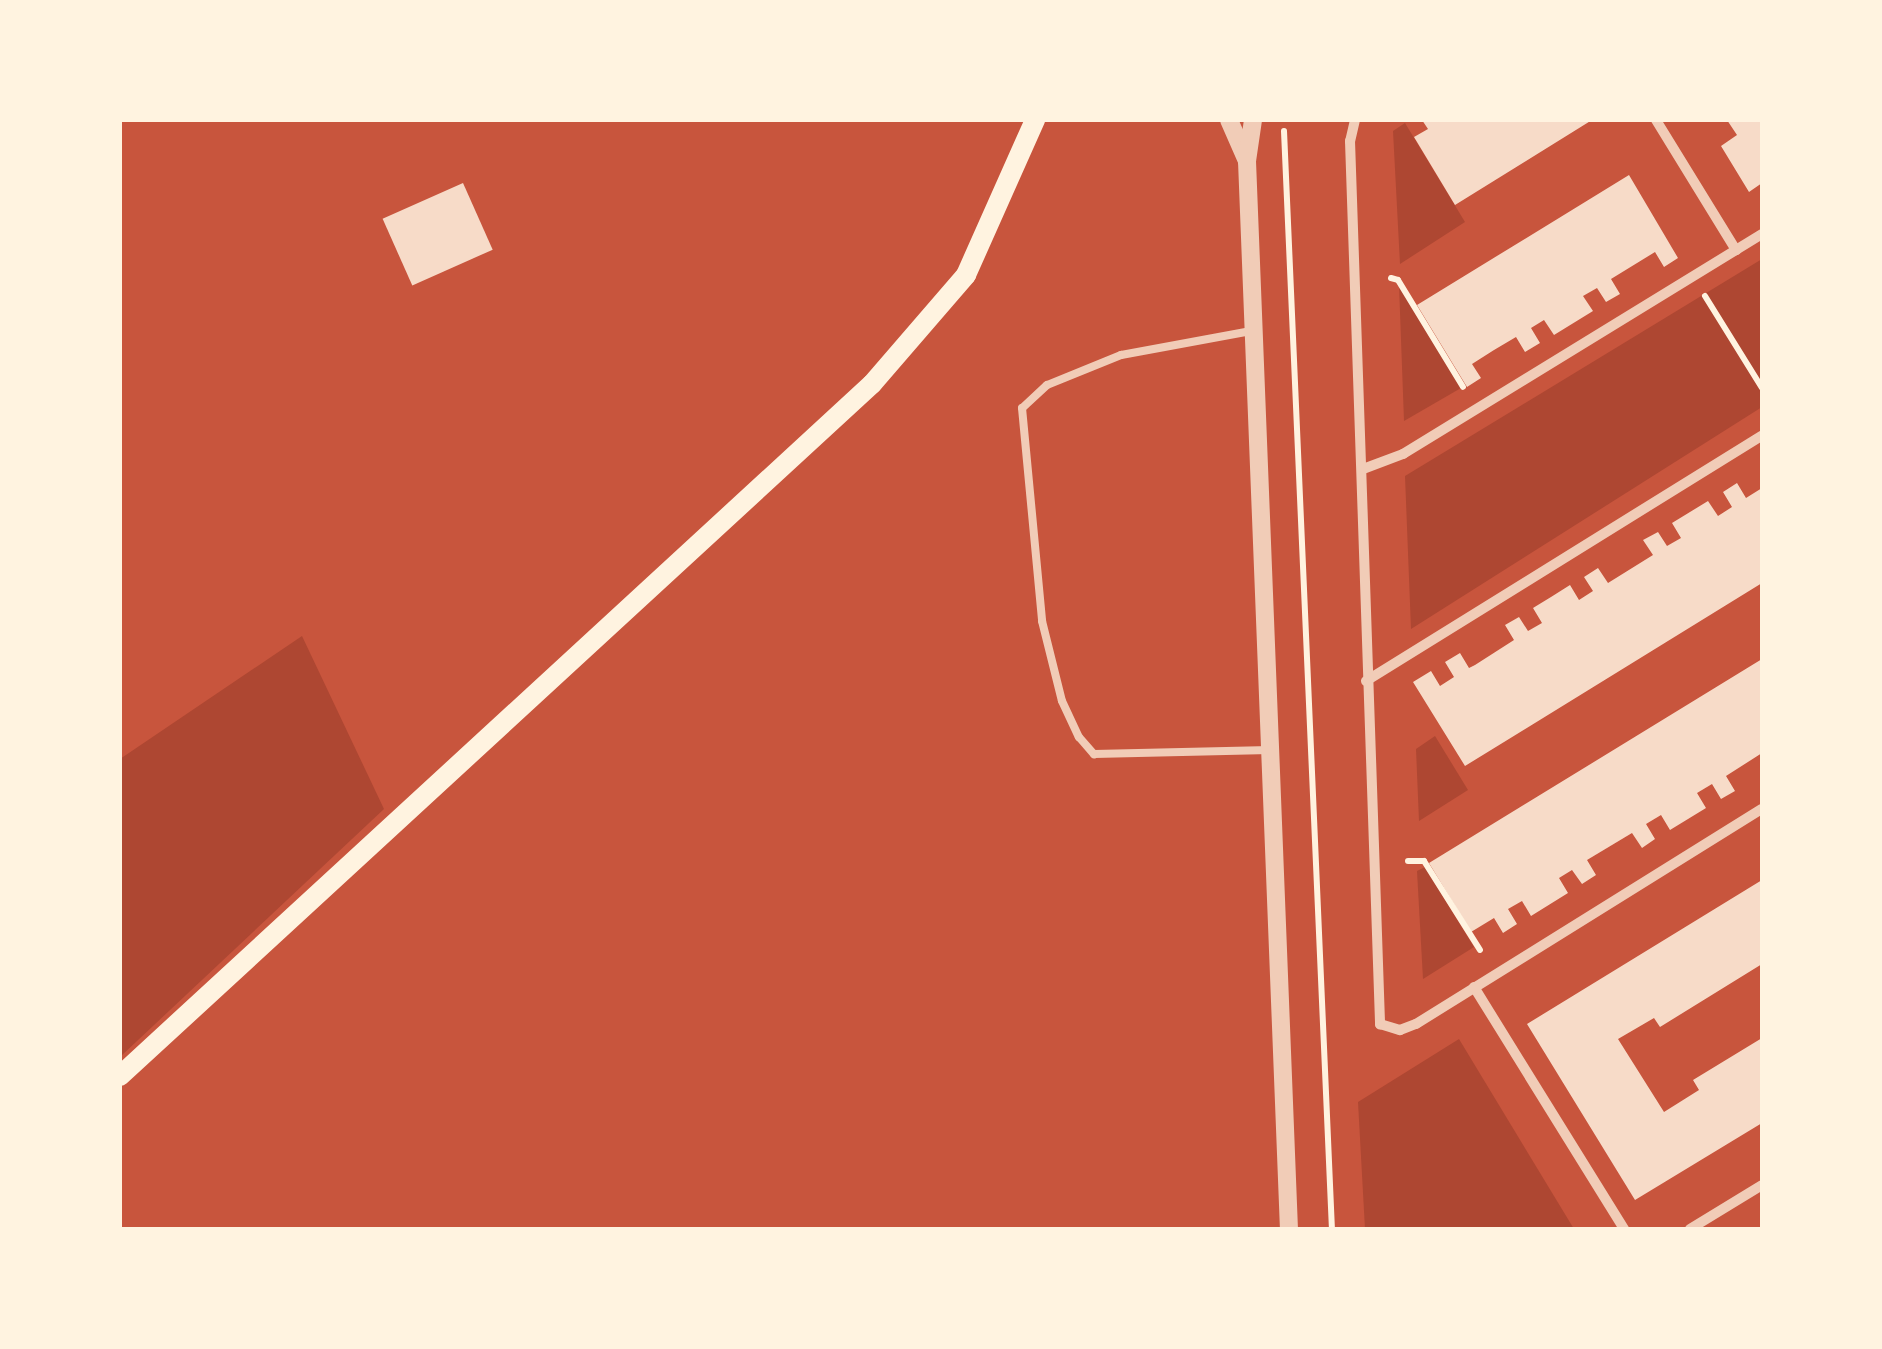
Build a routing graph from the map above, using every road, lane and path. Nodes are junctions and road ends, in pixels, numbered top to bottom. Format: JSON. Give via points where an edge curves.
{"nodes":[{"id":1,"x":1020,"y":120,"type":"edge"},
{"id":2,"x":1034,"y":120,"type":"edge"},
{"id":3,"x":1229,"y":120,"type":"edge"},
{"id":4,"x":1253,"y":120,"type":"edge"},
{"id":5,"x":1282,"y":120,"type":"edge"},
{"id":6,"x":1355,"y":120,"type":"edge"},
{"id":7,"x":1656,"y":120,"type":"edge"},
{"id":8,"x":1014,"y":161,"type":"junction"},
{"id":9,"x":1248,"y":162,"type":"junction"},
{"id":10,"x":1762,"y":234,"type":"edge"},
{"id":11,"x":1736,"y":250,"type":"junction"},
{"id":12,"x":1390,"y":278,"type":"dead end"},
{"id":13,"x":1704,"y":295,"type":"dead end"},
{"id":14,"x":1256,"y":330,"type":"junction"},
{"id":15,"x":1761,"y":385,"type":"edge"},
{"id":16,"x":1466,"y":392,"type":"dead end"},
{"id":17,"x":1762,"y":435,"type":"edge"},
{"id":18,"x":1364,"y":469,"type":"junction"},
{"id":19,"x":1366,"y":681,"type":"junction"},
{"id":20,"x":1270,"y":750,"type":"junction"},
{"id":21,"x":1762,"y":809,"type":"edge"},
{"id":22,"x":1408,"y":861,"type":"dead end"},
{"id":23,"x":1480,"y":950,"type":"dead end"},
{"id":24,"x":1474,"y":987,"type":"junction"},
{"id":25,"x":120,"y":1076,"type":"edge"},
{"id":26,"x":1762,"y":1185,"type":"edge"},
{"id":27,"x":1289,"y":1229,"type":"edge"},
{"id":28,"x":1332,"y":1229,"type":"edge"},
{"id":29,"x":1624,"y":1229,"type":"edge"},
{"id":30,"x":1690,"y":1229,"type":"edge"}],
"edges":[{"from":1,"to":8,"type":"main road"},
{"from":2,"to":8,"type":"main road"},
{"from":3,"to":9,"type":"street"},
{"from":4,"to":9,"type":"street"},
{"from":5,"to":28,"type":"path"},
{"from":6,"to":18,"type":"street","via":[[1350,141]]},
{"from":7,"to":11,"type":"street"},
{"from":8,"to":25,"type":"main road","via":[[966,275],[872,384]]},
{"from":9,"to":14,"type":"street"},
{"from":10,"to":11,"type":"street"},
{"from":11,"to":18,"type":"street","via":[[1403,454]]},
{"from":12,"to":16,"type":"path","via":[[1398,280]]},
{"from":13,"to":15,"type":"path"},
{"from":14,"to":20,"type":"street"},
{"from":14,"to":20,"type":"lane","via":[[1120,355],[1047,385],[1022,408],[1042,621],[1062,701],[1079,736],[1094,754]]},
{"from":17,"to":19,"type":"street"},
{"from":18,"to":19,"type":"street"},
{"from":19,"to":24,"type":"street","via":[[1377,1016],[1388,1030],[1400,1030]]},
{"from":20,"to":27,"type":"street"},
{"from":21,"to":24,"type":"street"},
{"from":22,"to":23,"type":"path","via":[[1424,862]]},
{"from":24,"to":29,"type":"street"},
{"from":26,"to":30,"type":"street"}]}
